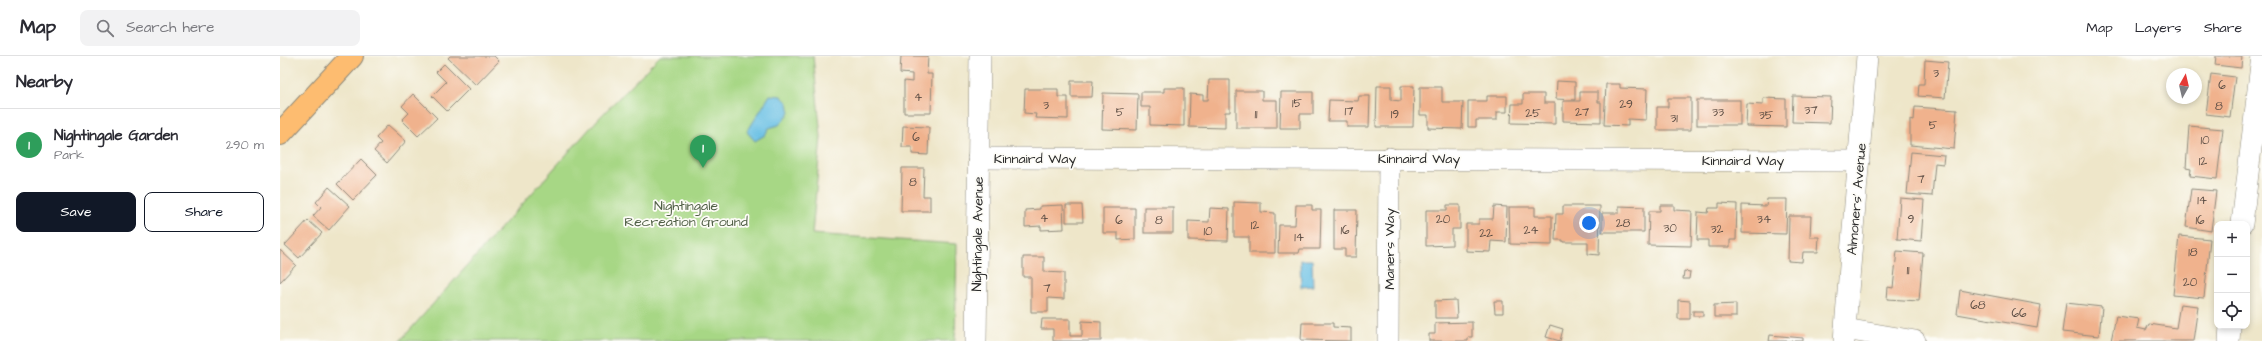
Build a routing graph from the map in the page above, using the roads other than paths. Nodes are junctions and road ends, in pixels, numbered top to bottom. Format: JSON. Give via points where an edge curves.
{"nodes":[{"id":1,"x":352,"y":56,"type":"edge"},
{"id":2,"x":980,"y":56,"type":"edge"},
{"id":3,"x":1867,"y":56,"type":"edge"},
{"id":4,"x":2262,"y":56,"type":"edge"},
{"id":5,"x":280,"y":134,"type":"edge"},
{"id":6,"x":978,"y":158,"type":"junction"},
{"id":7,"x":1389,"y":158,"type":"junction"},
{"id":8,"x":1859,"y":161,"type":"junction"},
{"id":9,"x":2242,"y":221,"type":"edge"},
{"id":10,"x":2230,"y":329,"type":"edge"},
{"id":11,"x":1845,"y":335,"type":"edge"},
{"id":12,"x":976,"y":341,"type":"edge"},
{"id":13,"x":1388,"y":341,"type":"edge"},
{"id":14,"x":1915,"y":341,"type":"edge"},
{"id":15,"x":2229,"y":341,"type":"edge"}],
"edges":[{"from":1,"to":5,"type":"main road"},
{"from":2,"to":6,"type":"street","name":"Nightingale Avenue"},
{"from":3,"to":8,"type":"street","name":"Almoners' Avenue"},
{"from":4,"to":9,"type":"street"},
{"from":6,"to":7,"type":"street","name":"Kinnaird Way"},
{"from":6,"to":12,"type":"street","name":"Nightingale Avenue"},
{"from":7,"to":8,"type":"street","name":"Kinnaird Way"},
{"from":7,"to":13,"type":"street","name":"Maners Way"},
{"from":8,"to":11,"type":"street","name":"Almoners' Avenue"},
{"from":10,"to":15,"type":"street"},
{"from":11,"to":14,"type":"street"}]}
